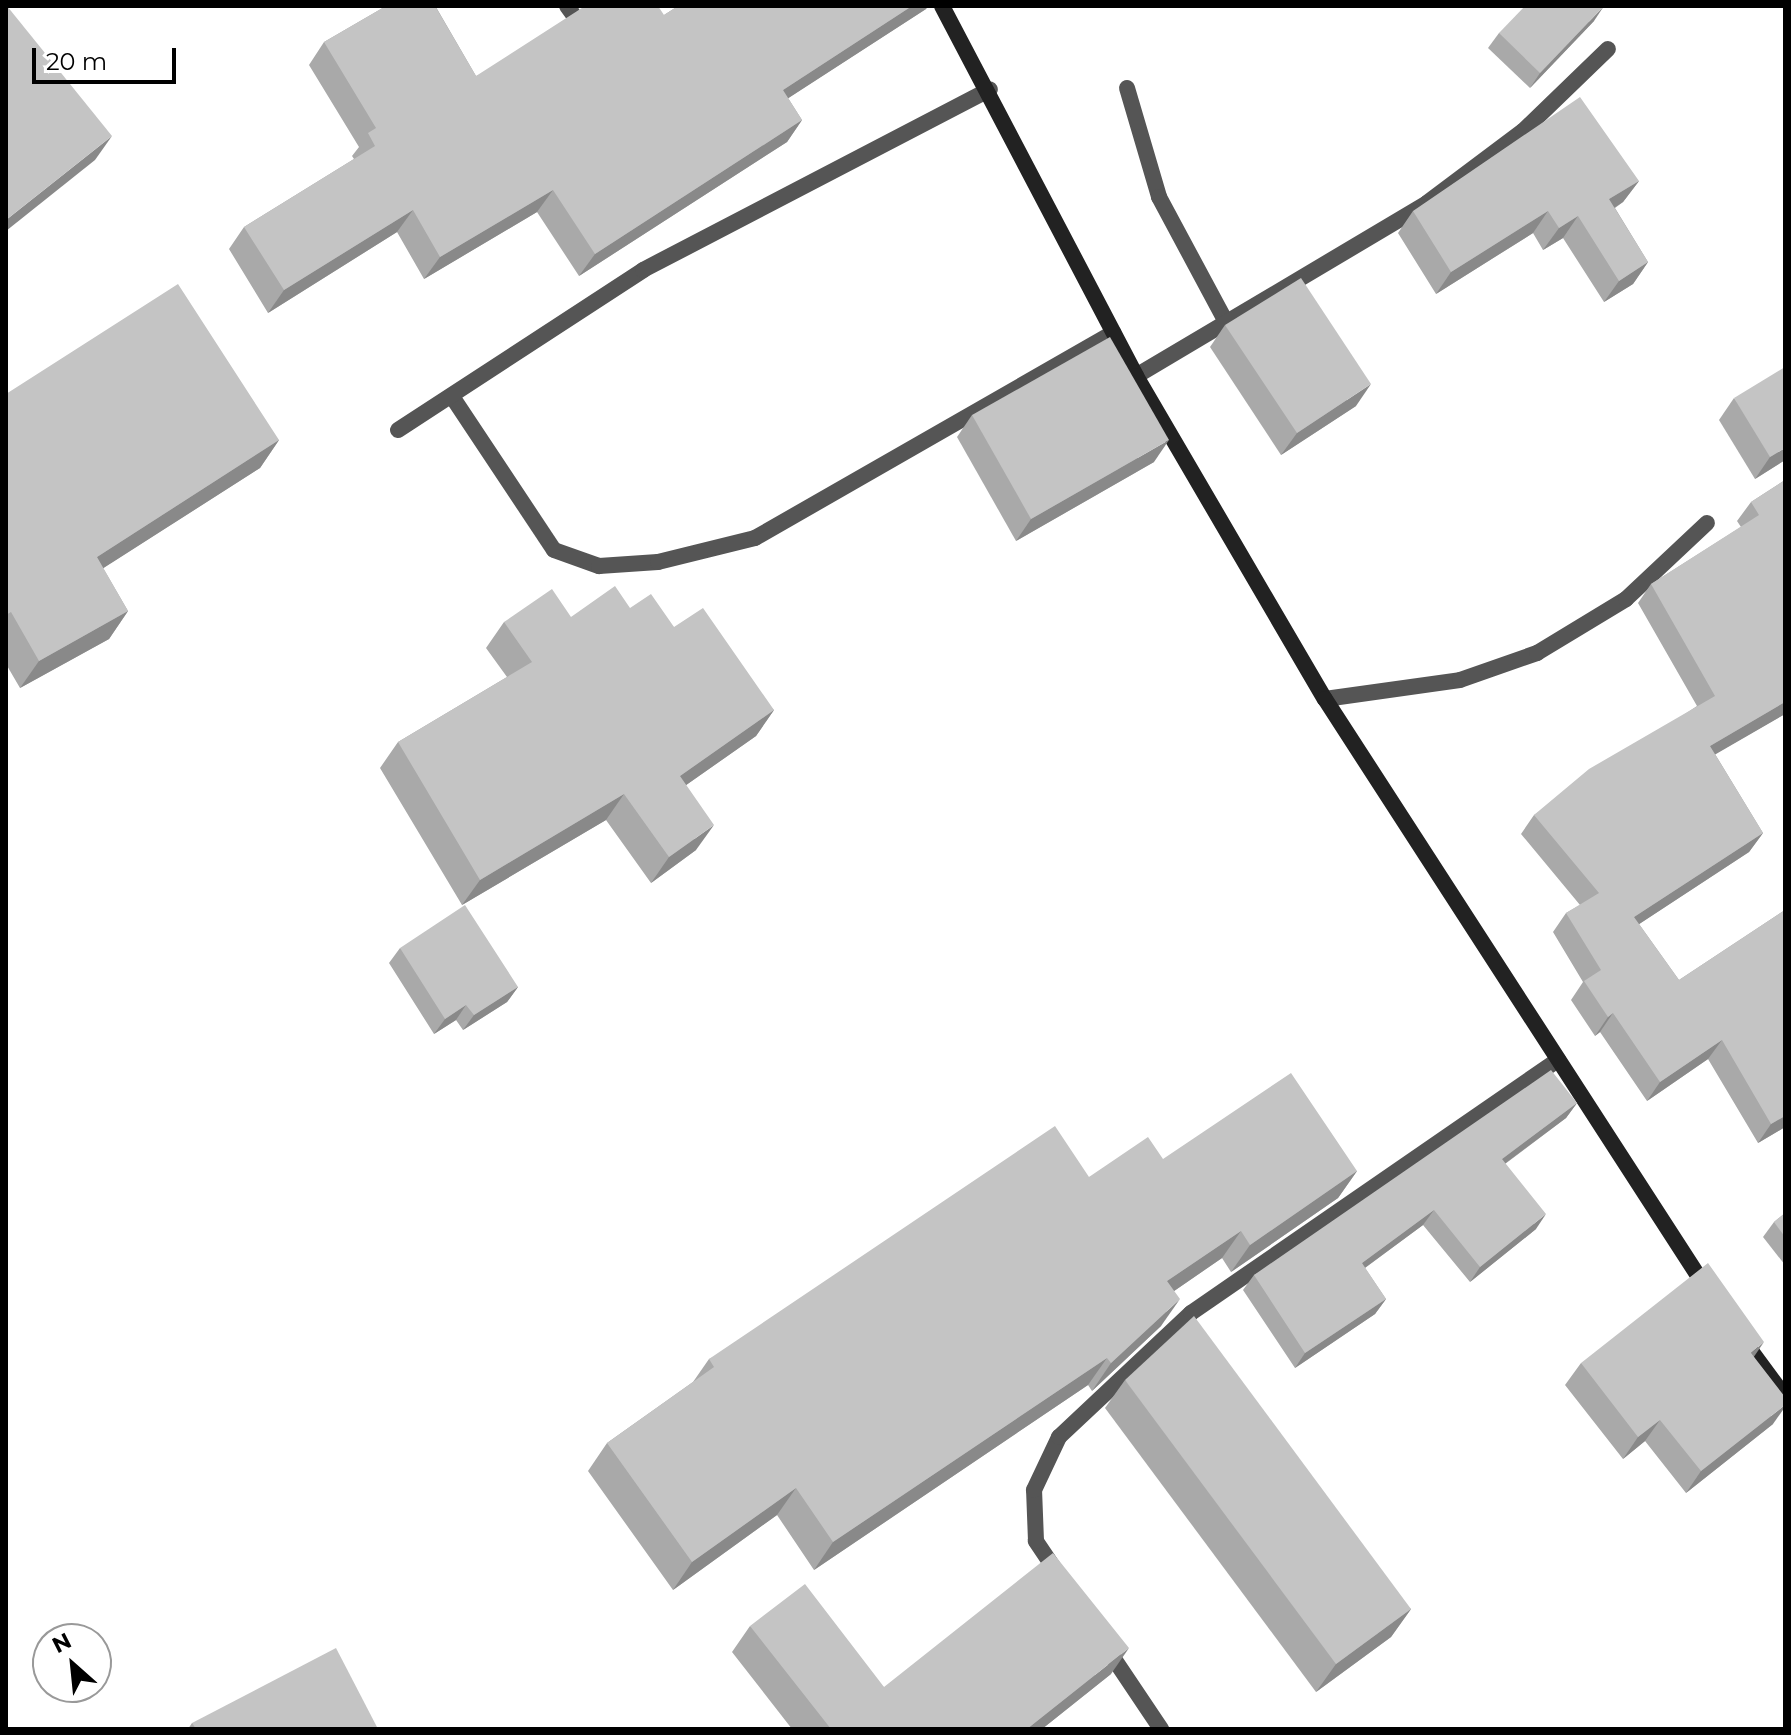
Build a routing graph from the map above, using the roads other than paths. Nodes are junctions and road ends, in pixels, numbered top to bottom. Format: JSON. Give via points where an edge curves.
{"nodes":[{"id":1,"x":942,"y":6,"type":"edge"},
{"id":2,"x":1608,"y":49,"type":"dead end"},
{"id":3,"x":1127,"y":88,"type":"dead end"},
{"id":4,"x":990,"y":89,"type":"junction"},
{"id":5,"x":1226,"y":322,"type":"junction"},
{"id":6,"x":1113,"y":333,"type":"junction"},
{"id":7,"x":1136,"y":376,"type":"junction"},
{"id":8,"x":453,"y":398,"type":"junction"},
{"id":9,"x":398,"y":430,"type":"dead end"},
{"id":10,"x":1707,"y":523,"type":"dead end"},
{"id":11,"x":1325,"y":699,"type":"junction"},
{"id":12,"x":1558,"y":1060,"type":"junction"},
{"id":13,"x":1785,"y":1397,"type":"edge"},
{"id":14,"x":1069,"y":1591,"type":"edge"},
{"id":15,"x":1094,"y":1629,"type":"edge"},
{"id":16,"x":1161,"y":1729,"type":"edge"}],
"edges":[{"from":1,"to":4,"type":"street"},
{"from":2,"to":5,"type":"street","via":[[1523,131],[1427,203]]},
{"from":3,"to":5,"type":"street","via":[[1159,197]]},
{"from":4,"to":6,"type":"street"},
{"from":4,"to":8,"type":"street","via":[[643,270]]},
{"from":5,"to":7,"type":"street"},
{"from":6,"to":7,"type":"street"},
{"from":6,"to":8,"type":"street","via":[[755,538],[658,562],[599,566],[554,550]]},
{"from":7,"to":11,"type":"street"},
{"from":8,"to":9,"type":"street"},
{"from":10,"to":11,"type":"street","via":[[1626,599],[1537,653],[1460,680]]},
{"from":11,"to":12,"type":"street"},
{"from":12,"to":13,"type":"street","via":[[1724,1314]]},
{"from":12,"to":14,"type":"street","via":[[1191,1313],[1059,1437],[1034,1490],[1036,1541]]},
{"from":15,"to":16,"type":"street"}]}
